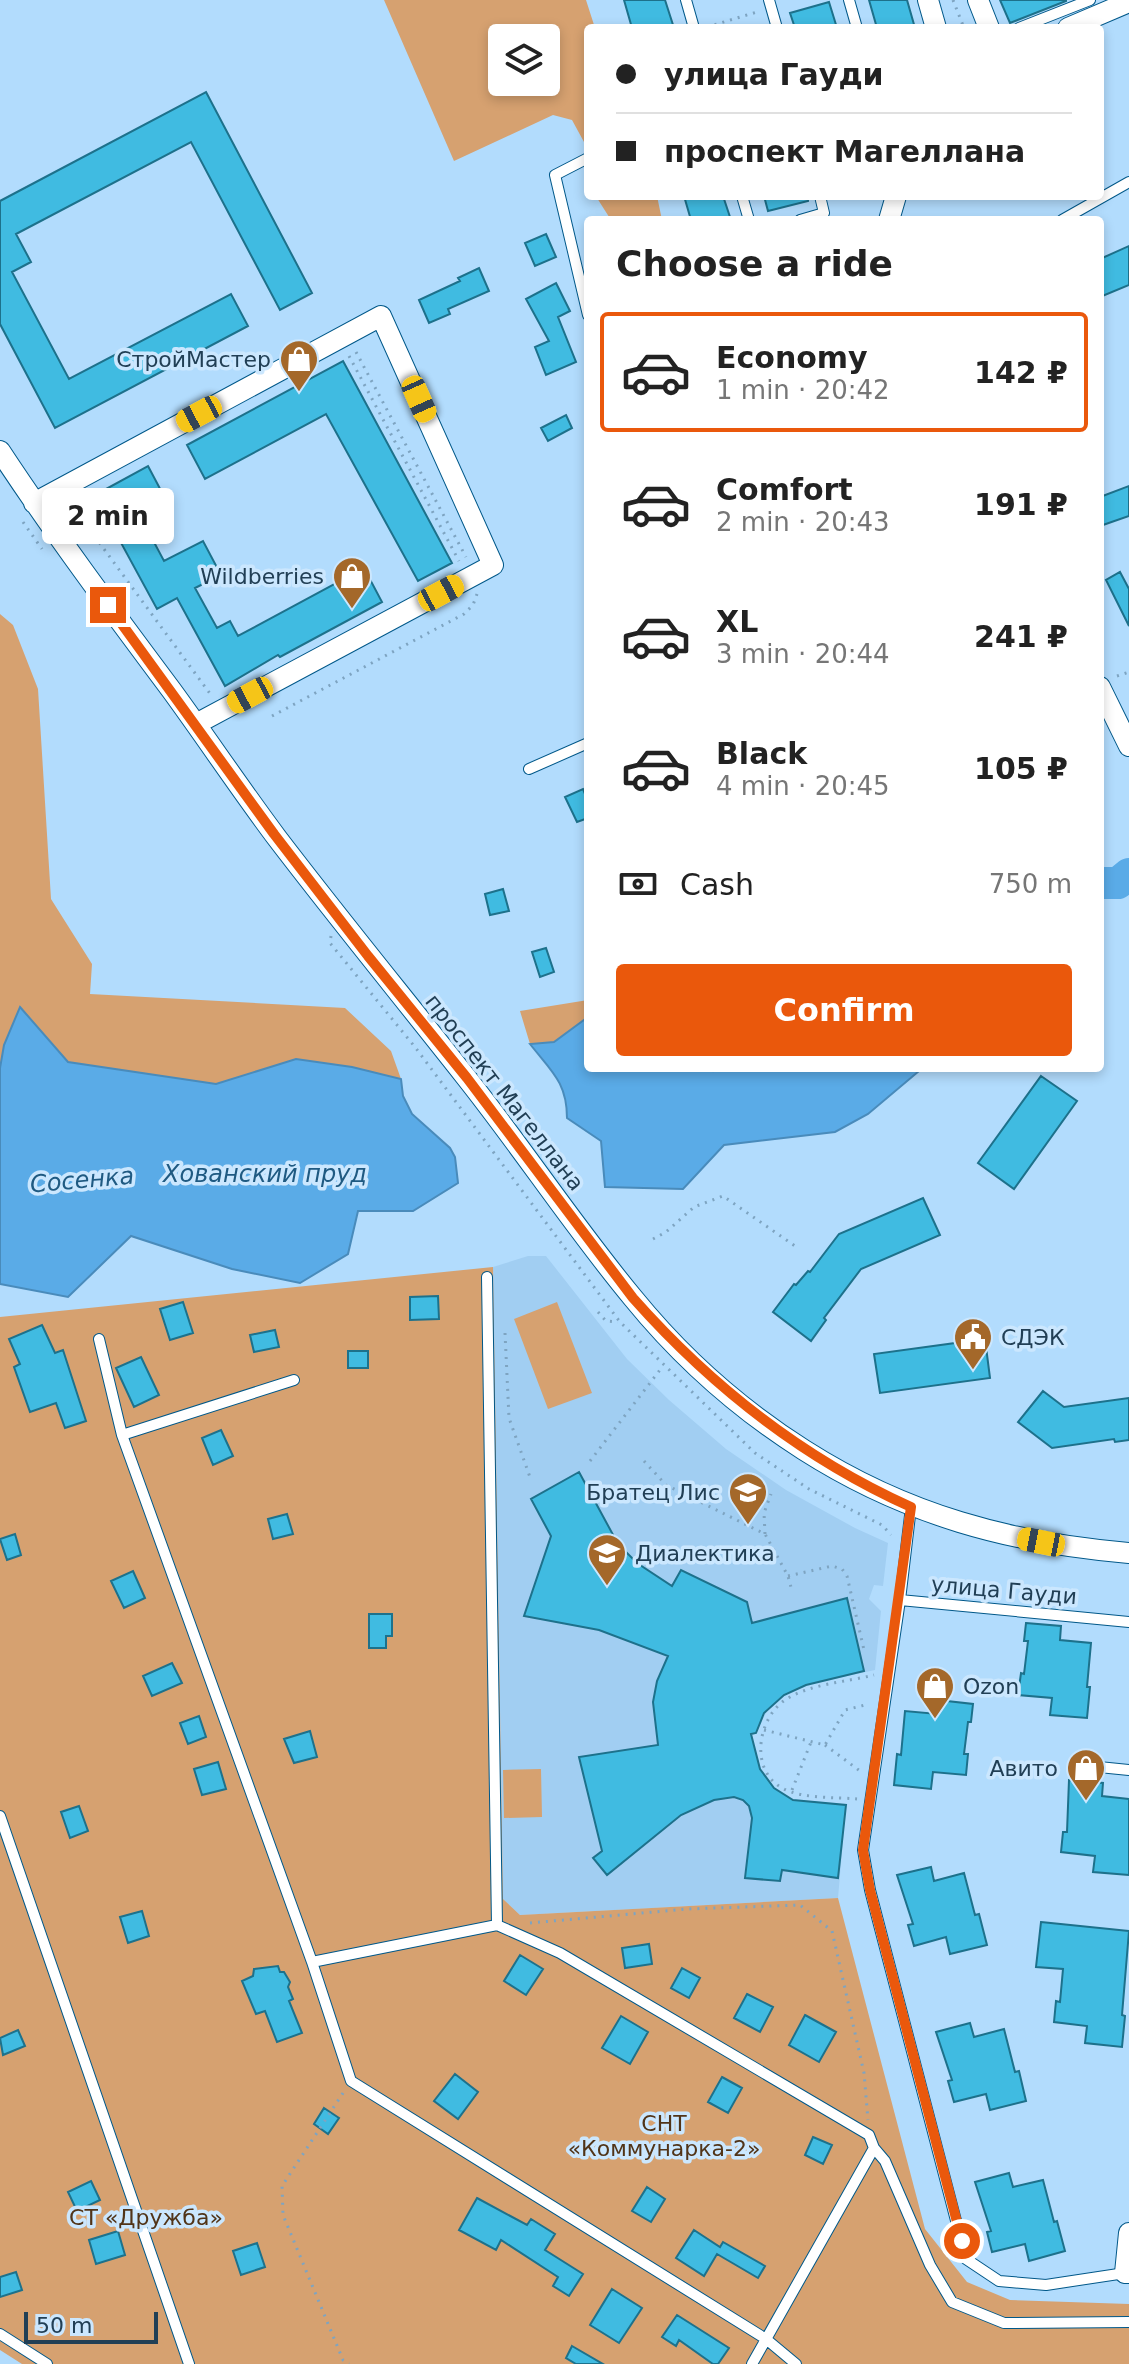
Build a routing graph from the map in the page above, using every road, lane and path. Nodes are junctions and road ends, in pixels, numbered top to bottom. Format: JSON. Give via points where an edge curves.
{"nodes":[{"id":1,"x":686,"y":0,"type":"edge"},
{"id":2,"x":849,"y":0,"type":"edge"},
{"id":3,"x":928,"y":0,"type":"edge"},
{"id":4,"x":953,"y":0,"type":"edge"},
{"id":5,"x":978,"y":0,"type":"edge"},
{"id":6,"x":1090,"y":0,"type":"edge"},
{"id":7,"x":1129,"y":2,"type":"edge"},
{"id":8,"x":770,"y":4,"type":"edge"},
{"id":9,"x":1066,"y":13,"type":"edge"},
{"id":10,"x":693,"y":24,"type":"edge"},
{"id":11,"x":714,"y":24,"type":"edge"},
{"id":12,"x":776,"y":24,"type":"edge"},
{"id":13,"x":856,"y":24,"type":"edge"},
{"id":14,"x":935,"y":24,"type":"edge"},
{"id":15,"x":962,"y":24,"type":"edge"},
{"id":16,"x":987,"y":24,"type":"edge"},
{"id":17,"x":1032,"y":24,"type":"edge"},
{"id":18,"x":584,"y":160,"type":"edge"},
{"id":19,"x":1129,"y":182,"type":"edge"},
{"id":20,"x":1104,"y":196,"type":"edge"},
{"id":21,"x":821,"y":200,"type":"edge"},
{"id":22,"x":1097,"y":200,"type":"edge"},
{"id":23,"x":814,"y":216,"type":"edge"},
{"id":24,"x":1069,"y":216,"type":"edge"},
{"id":25,"x":584,"y":298,"type":"edge"},
{"id":26,"x":343,"y":337,"type":"junction"},
{"id":27,"x":0,"y":451,"type":"edge"},
{"id":28,"x":34,"y":503,"type":"junction"},
{"id":29,"x":71,"y":504,"type":"dead end"},
{"id":30,"x":479,"y":573,"type":"junction"},
{"id":31,"x":1104,"y":702,"type":"edge"},
{"id":32,"x":222,"y":710,"type":"junction"},
{"id":33,"x":272,"y":716,"type":"dead end"},
{"id":34,"x":196,"y":724,"type":"junction"},
{"id":35,"x":584,"y":745,"type":"edge"},
{"id":36,"x":1129,"y":746,"type":"edge"},
{"id":37,"x":529,"y":769,"type":"dead end"},
{"id":38,"x":653,"y":1239,"type":"dead end"},
{"id":39,"x":795,"y":1246,"type":"dead end"},
{"id":40,"x":487,"y":1277,"type":"dead end"},
{"id":41,"x":598,"y":1312,"type":"dead end"},
{"id":42,"x":620,"y":1322,"type":"dead end"},
{"id":43,"x":505,"y":1333,"type":"dead end"},
{"id":44,"x":99,"y":1339,"type":"dead end"},
{"id":45,"x":663,"y":1366,"type":"dead end"},
{"id":46,"x":294,"y":1380,"type":"dead end"},
{"id":47,"x":122,"y":1435,"type":"junction"},
{"id":48,"x":590,"y":1461,"type":"dead end"},
{"id":49,"x":644,"y":1461,"type":"dead end"},
{"id":50,"x":531,"y":1480,"type":"dead end"},
{"id":51,"x":771,"y":1494,"type":"dead end"},
{"id":52,"x":911,"y":1507,"type":"junction"},
{"id":53,"x":765,"y":1534,"type":"junction"},
{"id":54,"x":1129,"y":1553,"type":"edge"},
{"id":55,"x":788,"y":1576,"type":"junction"},
{"id":56,"x":792,"y":1591,"type":"dead end"},
{"id":57,"x":900,"y":1600,"type":"junction"},
{"id":58,"x":1129,"y":1622,"type":"edge"},
{"id":59,"x":864,"y":1650,"type":"dead end"},
{"id":60,"x":889,"y":1672,"type":"junction"},
{"id":61,"x":885,"y":1700,"type":"junction"},
{"id":62,"x":763,"y":1730,"type":"junction"},
{"id":63,"x":811,"y":1742,"type":"junction"},
{"id":64,"x":825,"y":1745,"type":"junction"},
{"id":65,"x":1089,"y":1766,"type":"dead end"},
{"id":66,"x":856,"y":1768,"type":"dead end"},
{"id":67,"x":1129,"y":1770,"type":"edge"},
{"id":68,"x":791,"y":1792,"type":"junction"},
{"id":69,"x":870,"y":1801,"type":"junction"},
{"id":70,"x":0,"y":1816,"type":"edge"},
{"id":71,"x":528,"y":1923,"type":"dead end"},
{"id":72,"x":497,"y":1925,"type":"junction"},
{"id":73,"x":312,"y":1962,"type":"junction"},
{"id":74,"x":351,"y":2081,"type":"junction"},
{"id":75,"x":869,"y":2135,"type":"junction"},
{"id":76,"x":874,"y":2148,"type":"junction"},
{"id":77,"x":1129,"y":2233,"type":"edge"},
{"id":78,"x":1127,"y":2273,"type":"edge"},
{"id":79,"x":1129,"y":2322,"type":"edge"},
{"id":80,"x":0,"y":2334,"type":"edge"},
{"id":81,"x":766,"y":2339,"type":"junction"},
{"id":82,"x":47,"y":2364,"type":"edge"},
{"id":83,"x":189,"y":2364,"type":"edge"},
{"id":84,"x":349,"y":2364,"type":"edge"},
{"id":85,"x":752,"y":2364,"type":"edge"},
{"id":86,"x":796,"y":2364,"type":"edge"}],
"edges":[{"from":1,"to":10,"type":"lane"},
{"from":2,"to":13,"type":"lane"},
{"from":3,"to":14,"type":"street"},
{"from":4,"to":15,"type":"path"},
{"from":5,"to":16,"type":"street"},
{"from":6,"to":9,"type":"lane"},
{"from":7,"to":9,"type":"street"},
{"from":8,"to":11,"type":"path"},
{"from":8,"to":12,"type":"lane"},
{"from":9,"to":17,"type":"lane"},
{"from":18,"to":25,"type":"lane","via":[[555,175]]},
{"from":19,"to":20,"type":"lane"},
{"from":21,"to":23,"type":"lane","via":[[824,213]]},
{"from":22,"to":24,"type":"lane"},
{"from":26,"to":28,"type":"street"},
{"from":26,"to":30,"type":"path"},
{"from":26,"to":30,"type":"path"},
{"from":26,"to":30,"type":"street","via":[[381,316]]},
{"from":27,"to":28,"type":"street","name":"проспект Магеллана"},
{"from":28,"to":34,"type":"street","name":"проспект Магеллана"},
{"from":29,"to":32,"type":"path"},
{"from":30,"to":32,"type":"street"},
{"from":30,"to":33,"type":"path","via":[[473,605],[464,614]]},
{"from":31,"to":36,"type":"street"},
{"from":32,"to":34,"type":"street"},
{"from":34,"to":52,"type":"street","name":"проспект Магеллана","via":[[274,834],[662,1331],[726,1391],[803,1449]]},
{"from":35,"to":37,"type":"lane"},
{"from":38,"to":39,"type":"path","via":[[694,1207],[723,1196]]},
{"from":40,"to":72,"type":"lane"},
{"from":41,"to":42,"type":"path","via":[[606,1321]]},
{"from":43,"to":50,"type":"path","via":[[509,1418]]},
{"from":44,"to":47,"type":"lane"},
{"from":45,"to":48,"type":"path"},
{"from":46,"to":47,"type":"lane"},
{"from":47,"to":73,"type":"lane"},
{"from":49,"to":53,"type":"path","via":[[666,1485]]},
{"from":51,"to":53,"type":"path","via":[[764,1513]]},
{"from":52,"to":54,"type":"street","name":"проспект Магеллана","via":[[1002,1535]]},
{"from":52,"to":57,"type":"lane"},
{"from":53,"to":55,"type":"path"},
{"from":55,"to":56,"type":"path"},
{"from":55,"to":59,"type":"path","via":[[832,1566],[842,1569]]},
{"from":57,"to":58,"type":"lane","name":"улица Гауди"},
{"from":57,"to":60,"type":"lane","name":"улица Гауди"},
{"from":60,"to":61,"type":"lane","name":"улица Гауди"},
{"from":60,"to":62,"type":"path","via":[[792,1696],[776,1707]]},
{"from":61,"to":64,"type":"path","via":[[845,1710]]},
{"from":61,"to":69,"type":"lane","name":"улица Гауди"},
{"from":62,"to":63,"type":"path"},
{"from":62,"to":68,"type":"path","via":[[764,1764],[773,1781]]},
{"from":63,"to":64,"type":"path"},
{"from":63,"to":68,"type":"path"},
{"from":64,"to":66,"type":"path"},
{"from":65,"to":67,"type":"lane"},
{"from":68,"to":69,"type":"path"},
{"from":69,"to":78,"type":"lane","name":"улица Гауди","via":[[863,1850],[870,1890],[966,2259],[999,2281],[1046,2285]]},
{"from":70,"to":83,"type":"lane"},
{"from":71,"to":75,"type":"path","via":[[800,1905],[832,1931],[864,2073]]},
{"from":72,"to":73,"type":"lane"},
{"from":72,"to":75,"type":"lane","via":[[560,1953]]},
{"from":73,"to":74,"type":"lane"},
{"from":74,"to":81,"type":"lane"},
{"from":74,"to":84,"type":"path","via":[[282,2186],[283,2215]]},
{"from":75,"to":76,"type":"lane"},
{"from":76,"to":79,"type":"lane","via":[[952,2302],[1004,2323]]},
{"from":76,"to":81,"type":"lane"},
{"from":77,"to":78,"type":"street"},
{"from":80,"to":82,"type":"lane"},
{"from":81,"to":85,"type":"lane"},
{"from":81,"to":86,"type":"lane"}]}
